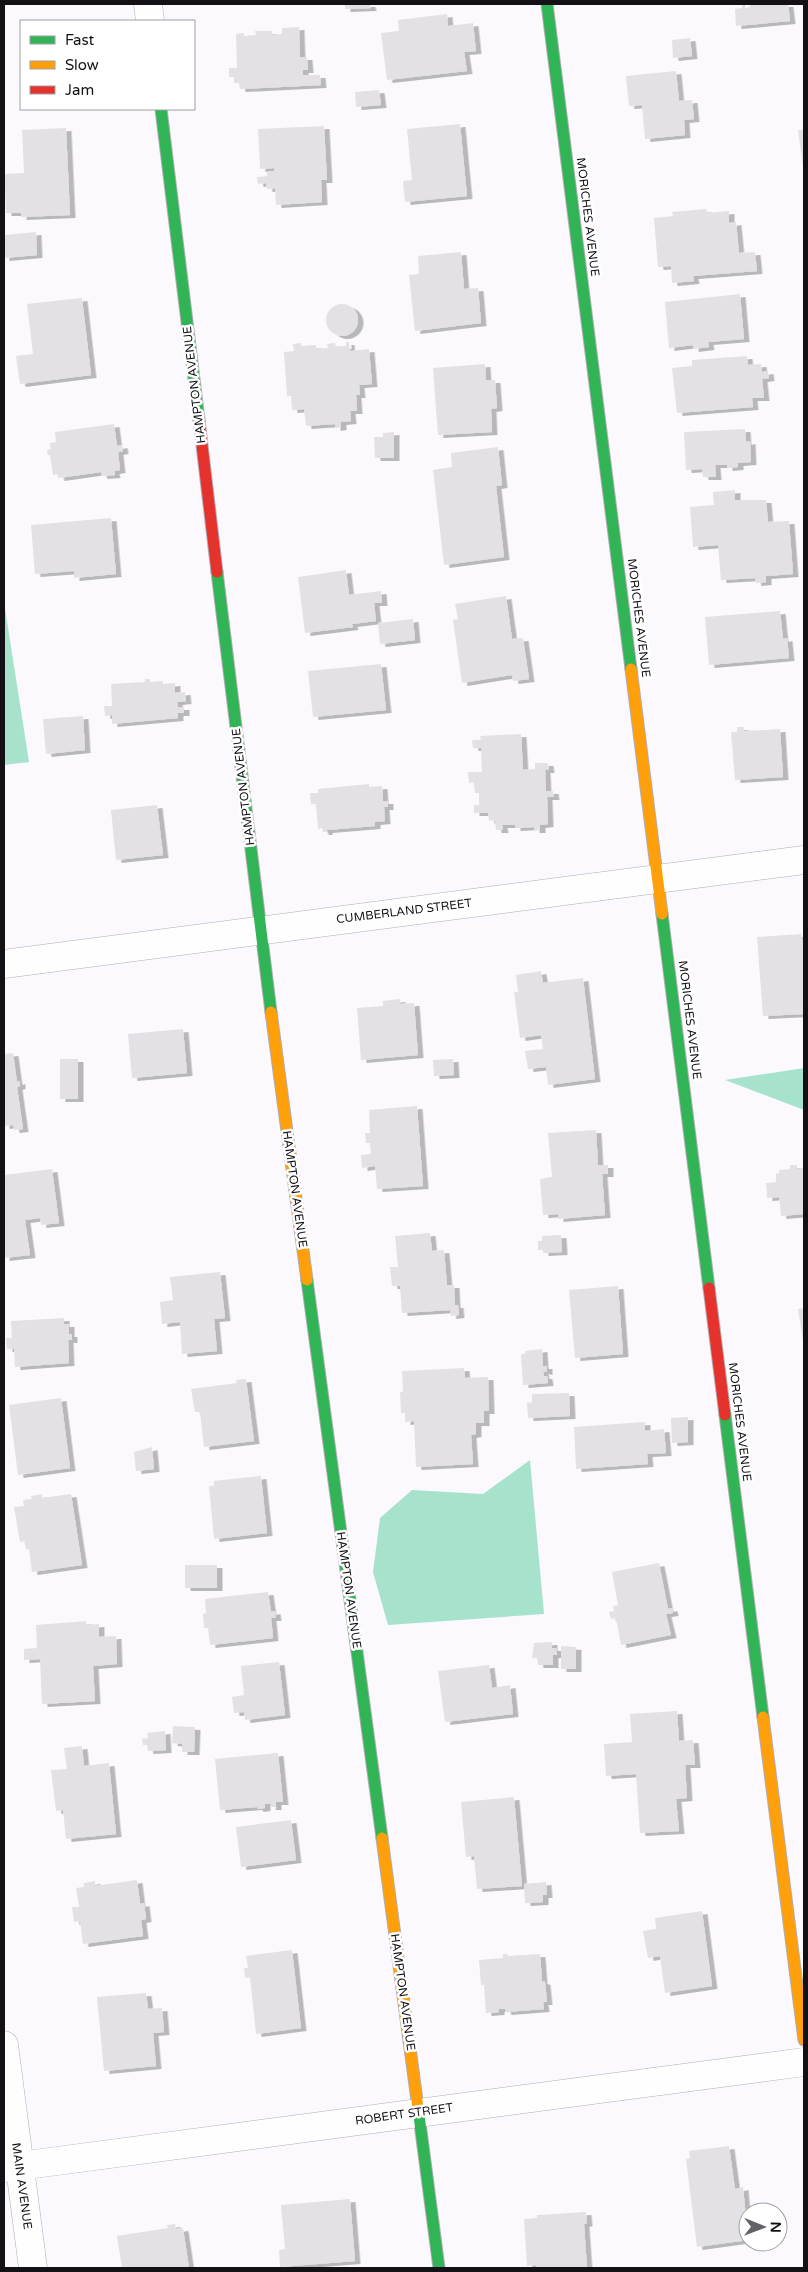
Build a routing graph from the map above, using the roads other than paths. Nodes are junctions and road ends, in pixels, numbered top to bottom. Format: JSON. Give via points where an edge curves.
{"nodes":[{"id":1,"x":148,"y":4,"type":"edge"},
{"id":2,"x":547,"y":4,"type":"edge"},
{"id":3,"x":150,"y":20,"type":"edge"},
{"id":4,"x":161,"y":110,"type":"edge"},
{"id":5,"x":804,"y":860,"type":"edge"},
{"id":6,"x":658,"y":879,"type":"junction"},
{"id":7,"x":260,"y":930,"type":"junction"},
{"id":8,"x":4,"y":964,"type":"edge"},
{"id":9,"x":804,"y":2040,"type":"edge"},
{"id":10,"x":4,"y":2045,"type":"edge"},
{"id":11,"x":804,"y":2062,"type":"edge"},
{"id":12,"x":420,"y":2112,"type":"junction"},
{"id":13,"x":11,"y":2167,"type":"edge"},
{"id":14,"x":33,"y":2268,"type":"edge"},
{"id":15,"x":439,"y":2268,"type":"edge"}],
"edges":[{"from":1,"to":3,"type":"street"},
{"from":2,"to":6,"type":"street","name":"MORICHES AVENUE"},
{"from":4,"to":7,"type":"street","name":"HAMPTON AVENUE"},
{"from":5,"to":6,"type":"street","name":"CUMBERLAND STREET"},
{"from":6,"to":7,"type":"street","name":"CUMBERLAND STREET"},
{"from":6,"to":9,"type":"street","name":"MORICHES AVENUE"},
{"from":7,"to":8,"type":"street","name":"CUMBERLAND STREET"},
{"from":7,"to":12,"type":"street","name":"HAMPTON AVENUE"},
{"from":10,"to":13,"type":"street","name":"MAIN AVENUE"},
{"from":11,"to":12,"type":"street","name":"ROBERT STREET"},
{"from":12,"to":13,"type":"street","name":"ROBERT STREET"},
{"from":12,"to":15,"type":"street","name":"HAMPTON AVENUE"},
{"from":13,"to":14,"type":"street","name":"MAIN AVENUE"}]}
